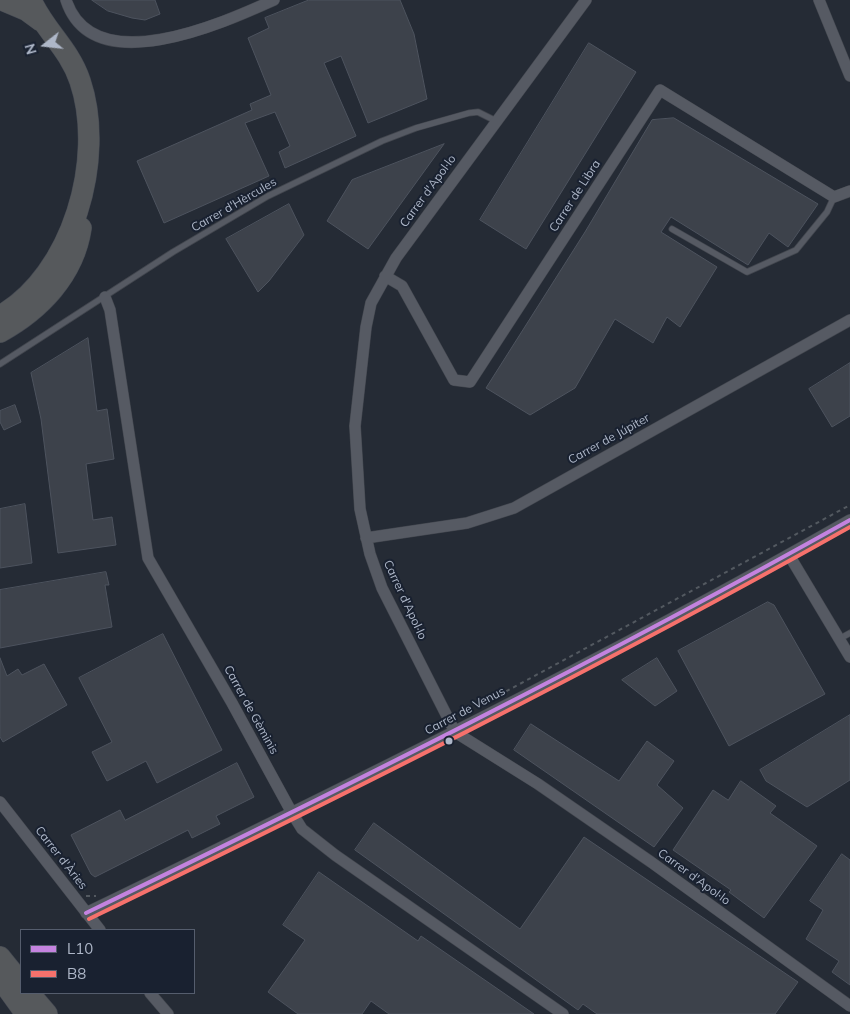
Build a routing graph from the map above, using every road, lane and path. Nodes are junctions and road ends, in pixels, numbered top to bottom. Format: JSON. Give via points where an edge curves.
{"nodes":[{"id":1,"x":2,"y":0,"type":"edge"},
{"id":2,"x":32,"y":0,"type":"edge"},
{"id":3,"x":66,"y":0,"type":"edge"},
{"id":4,"x":274,"y":0,"type":"edge"},
{"id":5,"x":586,"y":0,"type":"edge"},
{"id":6,"x":819,"y":0,"type":"edge"},
{"id":7,"x":46,"y":24,"type":"junction"},
{"id":8,"x":850,"y":76,"type":"edge"},
{"id":9,"x":496,"y":121,"type":"junction"},
{"id":10,"x":86,"y":178,"type":"junction"},
{"id":11,"x":850,"y":191,"type":"edge"},
{"id":12,"x":834,"y":197,"type":"junction"},
{"id":13,"x":672,"y":229,"type":"dead end"},
{"id":14,"x":385,"y":276,"type":"junction"},
{"id":15,"x":106,"y":297,"type":"junction"},
{"id":16,"x":0,"y":316,"type":"edge"},
{"id":17,"x":850,"y":320,"type":"edge"},
{"id":18,"x":0,"y":332,"type":"edge"},
{"id":19,"x":0,"y":364,"type":"edge"},
{"id":20,"x":850,"y":520,"type":"edge"},
{"id":21,"x":366,"y":538,"type":"junction"},
{"id":22,"x":789,"y":555,"type":"junction"},
{"id":23,"x":850,"y":633,"type":"edge"},
{"id":24,"x":839,"y":639,"type":"junction"},
{"id":25,"x":850,"y":657,"type":"edge"},
{"id":26,"x":455,"y":732,"type":"junction"},
{"id":27,"x":0,"y":802,"type":"edge"},
{"id":28,"x":292,"y":813,"type":"junction"},
{"id":29,"x":86,"y":913,"type":"junction"},
{"id":30,"x":99,"y":929,"type":"edge"},
{"id":31,"x":0,"y":957,"type":"edge"},
{"id":32,"x":0,"y":978,"type":"edge"},
{"id":33,"x":20,"y":982,"type":"edge"},
{"id":34,"x":30,"y":994,"type":"edge"},
{"id":35,"x":151,"y":994,"type":"edge"},
{"id":36,"x":850,"y":1006,"type":"edge"},
{"id":37,"x":26,"y":1014,"type":"edge"},
{"id":38,"x":47,"y":1014,"type":"edge"},
{"id":39,"x":168,"y":1014,"type":"edge"},
{"id":40,"x":563,"y":1014,"type":"edge"}],
"edges":[{"from":1,"to":7,"type":"highway","via":[[26,10]]},
{"from":2,"to":7,"type":"highway"},
{"from":3,"to":4,"type":"street","via":[[89,32],[134,43],[160,41],[240,15]]},
{"from":5,"to":9,"type":"street","name":"Carrer d'Apol·lo"},
{"from":6,"to":8,"type":"street"},
{"from":7,"to":10,"type":"highway","via":[[71,60],[87,106],[90,130]]},
{"from":9,"to":14,"type":"street","name":"Carrer d'Apol·lo"},
{"from":9,"to":15,"type":"lane","name":"Carrer d'Hèrcules","via":[[484,114],[469,113],[382,141],[268,196],[172,252]]},
{"from":10,"to":16,"type":"highway","via":[[74,220],[50,266],[28,296]]},
{"from":10,"to":18,"type":"highway","via":[[79,243],[70,264],[29,315]]},
{"from":11,"to":12,"type":"street"},
{"from":12,"to":13,"type":"lane","via":[[827,212],[796,250],[747,272]]},
{"from":12,"to":14,"type":"street","name":"Carrer de Libra","via":[[660,90],[470,382],[454,380],[402,286]]},
{"from":14,"to":21,"type":"street","name":"Carrer d'Apol·lo","via":[[368,314],[356,426],[358,491]]},
{"from":15,"to":19,"type":"lane","name":"Carrer d'Hèrcules"},
{"from":15,"to":28,"type":"street","name":"Carrer de Gèminis","via":[[148,558]]},
{"from":17,"to":21,"type":"street","name":"Carrer de Júpiter","via":[[514,508],[467,523]]},
{"from":20,"to":22,"type":"street","name":"Carrer de Venus"},
{"from":21,"to":26,"type":"street","name":"Carrer d'Apol·lo","via":[[374,570],[394,616]]},
{"from":22,"to":24,"type":"street"},
{"from":22,"to":26,"type":"street","name":"Carrer de Venus"},
{"from":23,"to":24,"type":"lane"},
{"from":24,"to":25,"type":"street"},
{"from":26,"to":28,"type":"street","name":"Carrer de Venus"},
{"from":26,"to":36,"type":"street","name":"Carrer d'Apol·lo","via":[[635,851]]},
{"from":27,"to":29,"type":"street","name":"Carrer d'Àries"},
{"from":28,"to":29,"type":"street","name":"Carrer de Venus"},
{"from":28,"to":40,"type":"street","name":"Carrer de Gèminis","via":[[302,829],[335,855]]},
{"from":29,"to":30,"type":"street","name":"Carrer d'Àries"},
{"from":31,"to":33,"type":"highway"},
{"from":32,"to":37,"type":"highway"},
{"from":34,"to":38,"type":"highway"},
{"from":35,"to":39,"type":"street"}]}
